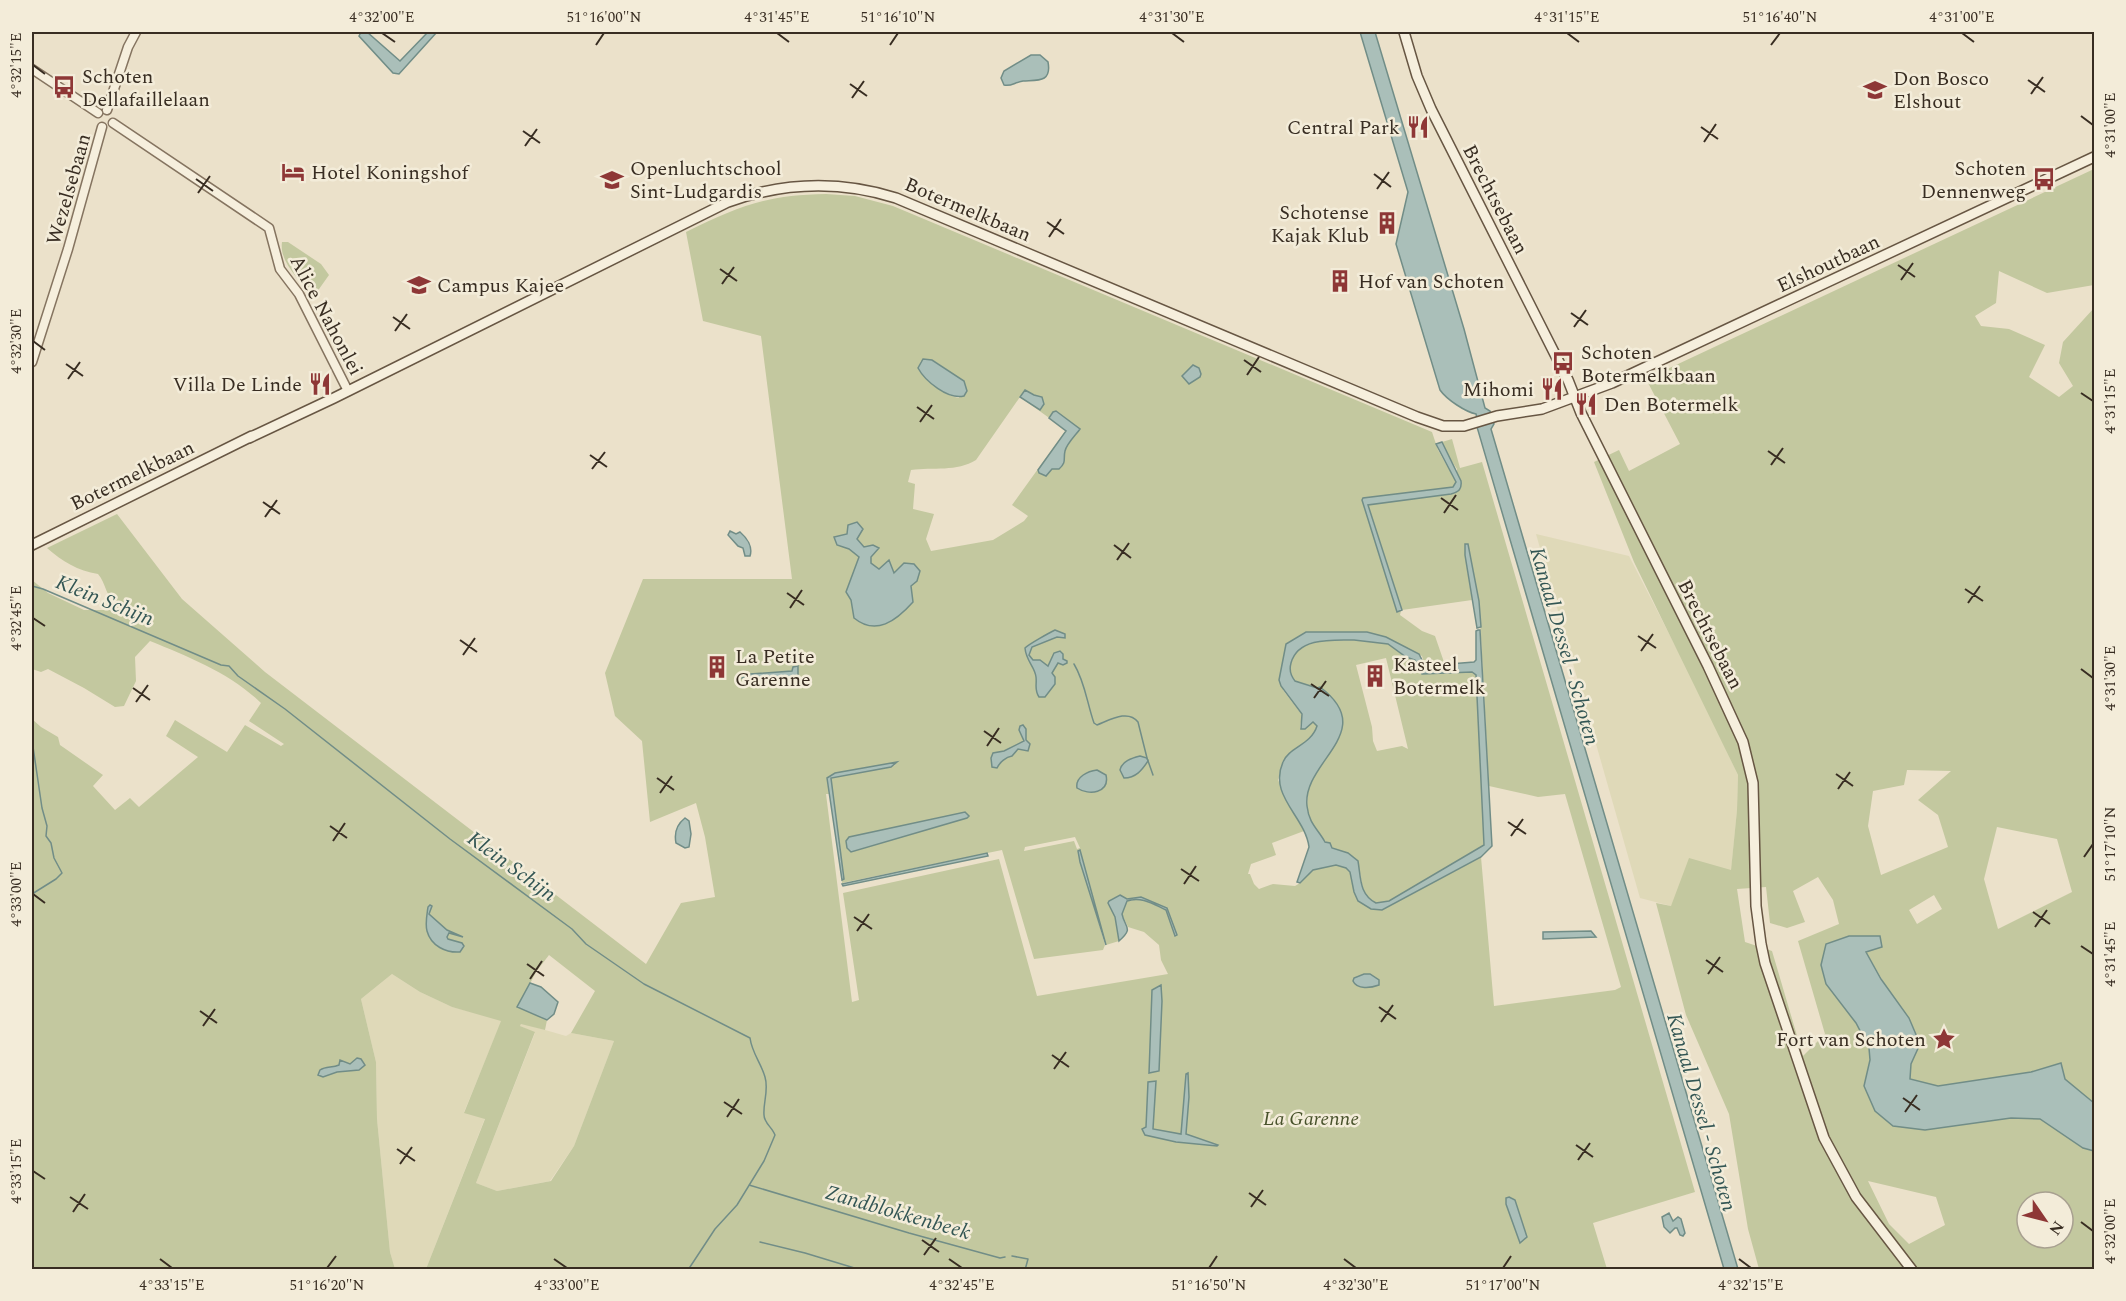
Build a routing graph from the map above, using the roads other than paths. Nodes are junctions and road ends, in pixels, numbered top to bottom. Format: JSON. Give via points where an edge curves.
{"nodes":[{"id":1,"x":136,"y":32,"type":"edge"},
{"id":2,"x":1404,"y":32,"type":"edge"},
{"id":3,"x":32,"y":69,"type":"edge"},
{"id":4,"x":107,"y":110,"type":"junction"},
{"id":5,"x":98,"y":113,"type":"junction"},
{"id":6,"x":112,"y":123,"type":"junction"},
{"id":7,"x":102,"y":127,"type":"junction"},
{"id":8,"x":2094,"y":157,"type":"edge"},
{"id":9,"x":32,"y":362,"type":"edge"},
{"id":10,"x":347,"y":389,"type":"junction"},
{"id":11,"x":1575,"y":398,"type":"junction"},
{"id":12,"x":32,"y":545,"type":"edge"},
{"id":13,"x":1912,"y":1269,"type":"edge"}],
"edges":[{"from":1,"to":4,"type":"street"},
{"from":2,"to":11,"type":"main road","name":"Brechtsebaan","via":[[1432,111]]},
{"from":3,"to":5,"type":"street"},
{"from":4,"to":5,"type":"street"},
{"from":4,"to":6,"type":"street","via":[[113,115]]},
{"from":5,"to":7,"type":"street","via":[[96,122]]},
{"from":6,"to":7,"type":"street"},
{"from":6,"to":10,"type":"street","name":"Alice Nahonlei","via":[[269,228],[280,269],[299,294]]},
{"from":7,"to":9,"type":"street","name":"Wezelsebaan"},
{"from":8,"to":11,"type":"main road","name":"Elshoutbaan"},
{"from":10,"to":11,"type":"main road","name":"Botermelkbaan","via":[[728,202],[762,190],[826,185],[896,198],[1430,422],[1452,427],[1542,409]]},
{"from":10,"to":12,"type":"main road","name":"Botermelkbaan"},
{"from":11,"to":13,"type":"main road","name":"Brechtsebaan","via":[[1743,742],[1753,783],[1756,906],[1761,944],[1824,1138],[1856,1197]]}]}
